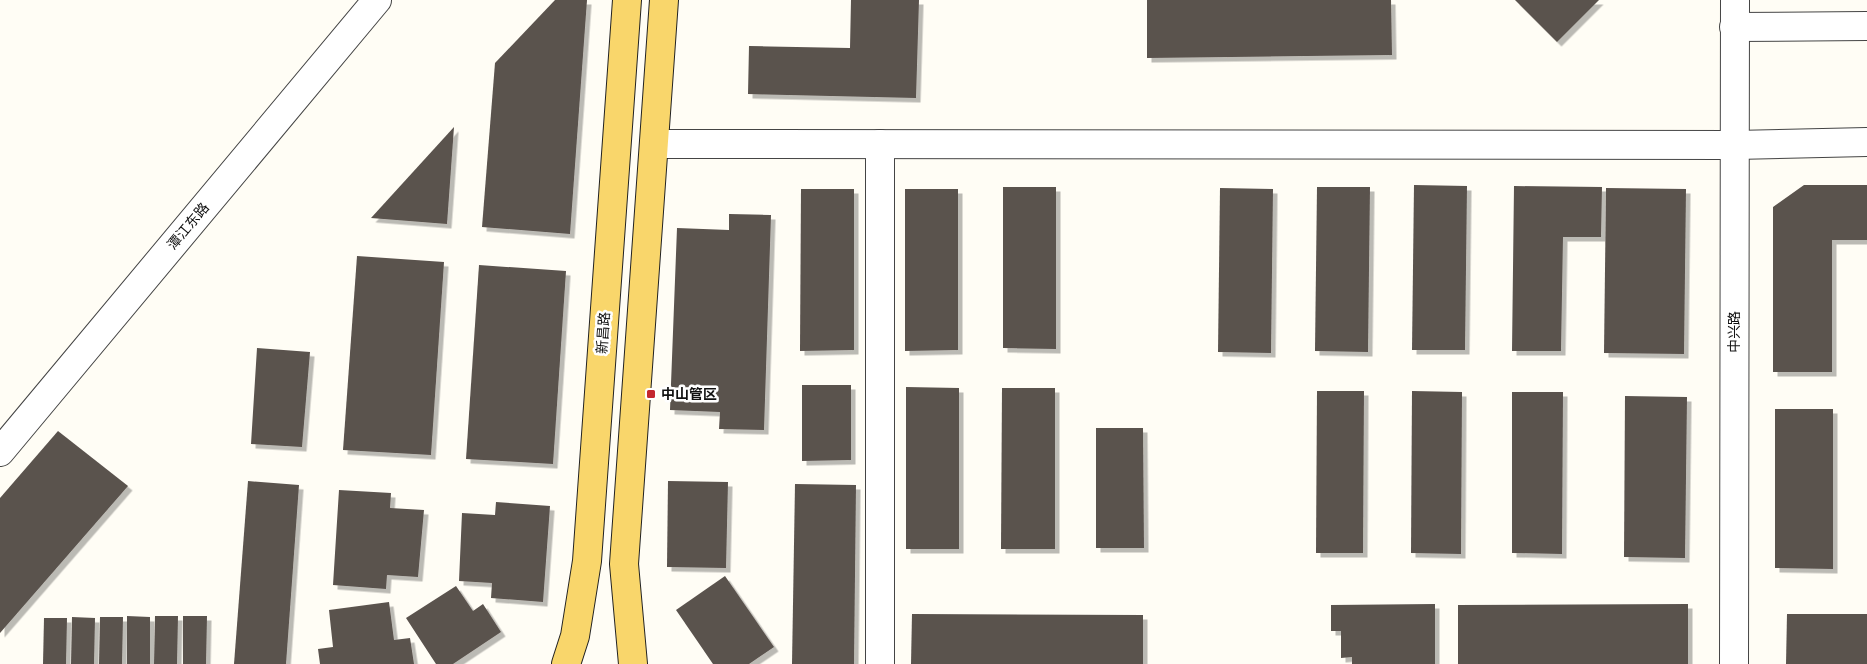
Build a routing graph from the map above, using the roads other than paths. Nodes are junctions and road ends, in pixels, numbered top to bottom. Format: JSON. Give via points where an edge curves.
{"nodes":[{"id":1,"x":377,"y":0,"type":"edge"},
{"id":2,"x":627,"y":0,"type":"edge"},
{"id":3,"x":664,"y":0,"type":"edge"},
{"id":4,"x":1734,"y":0,"type":"edge"},
{"id":5,"x":1867,"y":26,"type":"edge"},
{"id":6,"x":1734,"y":27,"type":"junction"},
{"id":7,"x":1867,"y":142,"type":"edge"},
{"id":8,"x":654,"y":144,"type":"junction"},
{"id":9,"x":880,"y":144,"type":"junction"},
{"id":10,"x":1735,"y":145,"type":"junction"},
{"id":11,"x":0,"y":452,"type":"edge"},
{"id":12,"x":566,"y":664,"type":"edge"},
{"id":13,"x":633,"y":664,"type":"edge"},
{"id":14,"x":880,"y":664,"type":"edge"},
{"id":15,"x":1734,"y":664,"type":"edge"}],
"edges":[{"from":1,"to":11,"type":"street","name":"潭江东路"},
{"from":2,"to":12,"type":"main road","name":"新昌路","via":[[587,561],[575,636]]},
{"from":3,"to":8,"type":"main road"},
{"from":4,"to":6,"type":"street","name":"中兴路"},
{"from":5,"to":6,"type":"street"},
{"from":6,"to":10,"type":"street","name":"中兴路"},
{"from":7,"to":10,"type":"street"},
{"from":8,"to":9,"type":"street"},
{"from":8,"to":13,"type":"main road","via":[[624,564]]},
{"from":9,"to":10,"type":"street"},
{"from":9,"to":14,"type":"street"},
{"from":10,"to":15,"type":"street","name":"中兴路"}]}
